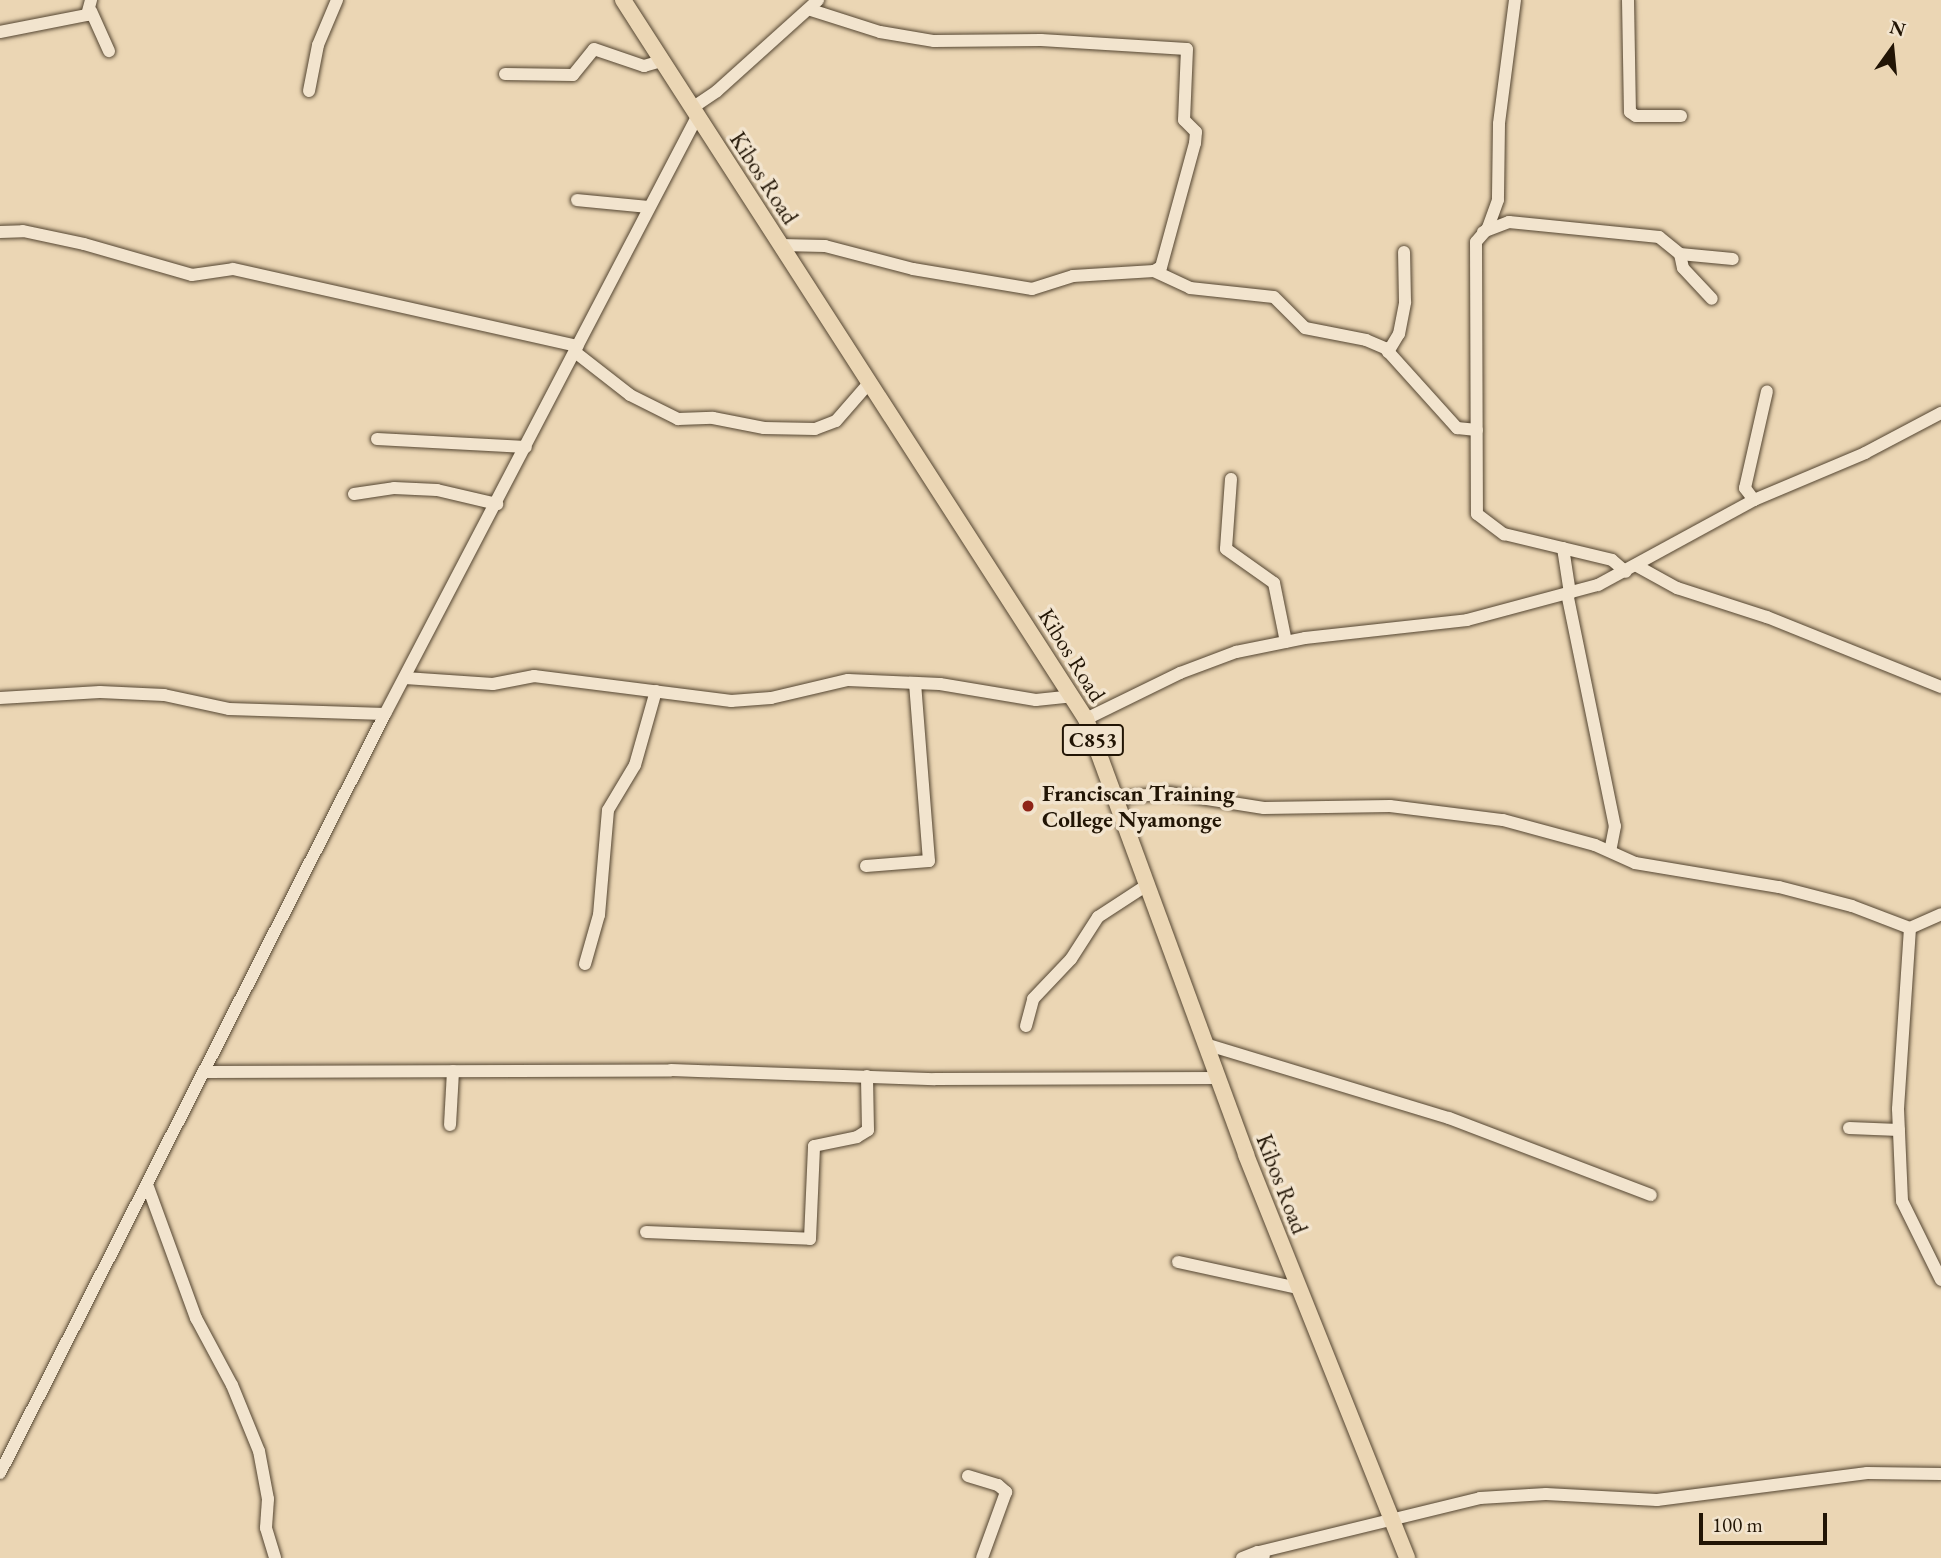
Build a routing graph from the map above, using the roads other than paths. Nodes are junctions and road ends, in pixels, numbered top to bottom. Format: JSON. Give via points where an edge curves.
{"nodes":[{"id":1,"x":337,"y":0,"type":"edge"},
{"id":2,"x":623,"y":0,"type":"edge"},
{"id":3,"x":1515,"y":0,"type":"edge"},
{"id":4,"x":1628,"y":0,"type":"edge"},
{"id":5,"x":91,"y":5,"type":"edge"},
{"id":6,"x":814,"y":5,"type":"edge"},
{"id":7,"x":0,"y":32,"type":"edge"},
{"id":8,"x":109,"y":51,"type":"dead end"},
{"id":9,"x":661,"y":61,"type":"junction"},
{"id":10,"x":505,"y":74,"type":"dead end"},
{"id":11,"x":309,"y":91,"type":"dead end"},
{"id":12,"x":694,"y":113,"type":"junction"},
{"id":13,"x":1681,"y":116,"type":"dead end"},
{"id":14,"x":577,"y":200,"type":"dead end"},
{"id":15,"x":648,"y":207,"type":"junction"},
{"id":16,"x":0,"y":232,"type":"edge"},
{"id":17,"x":1483,"y":232,"type":"junction"},
{"id":18,"x":781,"y":246,"type":"junction"},
{"id":19,"x":1404,"y":252,"type":"dead end"},
{"id":20,"x":1680,"y":254,"type":"junction"},
{"id":21,"x":1733,"y":259,"type":"dead end"},
{"id":22,"x":1154,"y":271,"type":"junction"},
{"id":23,"x":1712,"y":299,"type":"dead end"},
{"id":24,"x":577,"y":349,"type":"junction"},
{"id":25,"x":1388,"y":352,"type":"junction"},
{"id":26,"x":870,"y":382,"type":"junction"},
{"id":27,"x":1767,"y":391,"type":"dead end"},
{"id":28,"x":1941,"y":413,"type":"edge"},
{"id":29,"x":1477,"y":430,"type":"junction"},
{"id":30,"x":377,"y":439,"type":"dead end"},
{"id":31,"x":526,"y":447,"type":"junction"},
{"id":32,"x":1231,"y":479,"type":"dead end"},
{"id":33,"x":354,"y":494,"type":"dead end"},
{"id":34,"x":1754,"y":499,"type":"junction"},
{"id":35,"x":497,"y":503,"type":"junction"},
{"id":36,"x":1563,"y":548,"type":"junction"},
{"id":37,"x":1631,"y":569,"type":"junction"},
{"id":38,"x":1569,"y":593,"type":"junction"},
{"id":39,"x":1286,"y":642,"type":"junction"},
{"id":40,"x":405,"y":678,"type":"junction"},
{"id":41,"x":915,"y":684,"type":"junction"},
{"id":42,"x":1941,"y":687,"type":"edge"},
{"id":43,"x":656,"y":691,"type":"junction"},
{"id":44,"x":1072,"y":696,"type":"junction"},
{"id":45,"x":0,"y":698,"type":"edge"},
{"id":46,"x":385,"y":714,"type":"junction"},
{"id":47,"x":1086,"y":719,"type":"junction"},
{"id":48,"x":1116,"y":798,"type":"junction"},
{"id":49,"x":1610,"y":851,"type":"junction"},
{"id":50,"x":866,"y":866,"type":"dead end"},
{"id":51,"x":1147,"y":885,"type":"junction"},
{"id":52,"x":1941,"y":914,"type":"edge"},
{"id":53,"x":1910,"y":928,"type":"junction"},
{"id":54,"x":585,"y":964,"type":"dead end"},
{"id":55,"x":1026,"y":1026,"type":"dead end"},
{"id":56,"x":1205,"y":1044,"type":"junction"},
{"id":57,"x":453,"y":1071,"type":"junction"},
{"id":58,"x":206,"y":1072,"type":"junction"},
{"id":59,"x":867,"y":1076,"type":"junction"},
{"id":60,"x":1218,"y":1078,"type":"junction"},
{"id":61,"x":450,"y":1125,"type":"dead end"},
{"id":62,"x":1849,"y":1128,"type":"dead end"},
{"id":63,"x":1899,"y":1130,"type":"junction"},
{"id":64,"x":148,"y":1187,"type":"junction"},
{"id":65,"x":1651,"y":1195,"type":"dead end"},
{"id":66,"x":646,"y":1232,"type":"dead end"},
{"id":67,"x":1178,"y":1262,"type":"dead end"},
{"id":68,"x":1941,"y":1280,"type":"edge"},
{"id":69,"x":1298,"y":1288,"type":"junction"},
{"id":70,"x":0,"y":1473,"type":"edge"},
{"id":71,"x":1941,"y":1474,"type":"edge"},
{"id":72,"x":968,"y":1476,"type":"dead end"},
{"id":73,"x":1394,"y":1516,"type":"junction"},
{"id":74,"x":1262,"y":1555,"type":"edge"},
{"id":75,"x":275,"y":1558,"type":"edge"},
{"id":76,"x":982,"y":1558,"type":"edge"},
{"id":77,"x":1242,"y":1558,"type":"edge"},
{"id":78,"x":1407,"y":1558,"type":"edge"}],
"edges":[{"from":1,"to":11,"type":"street","via":[[318,45]]},
{"from":2,"to":9,"type":"main road","name":"Kibos Road","number":"C853"},
{"from":3,"to":17,"type":"street","via":[[1499,124],[1498,200]]},
{"from":4,"to":13,"type":"street","via":[[1630,112],[1636,116]]},
{"from":5,"to":7,"type":"street"},
{"from":5,"to":8,"type":"street"},
{"from":6,"to":12,"type":"street"},
{"from":6,"to":22,"type":"street","via":[[896,36],[934,41],[1041,40],[1186,49],[1184,120],[1196,132],[1195,143],[1161,267]]},
{"from":9,"to":10,"type":"street","via":[[644,66],[594,49],[573,75]]},
{"from":9,"to":12,"type":"main road","name":"Kibos Road","number":"C853"},
{"from":12,"to":15,"type":"street"},
{"from":12,"to":18,"type":"main road","name":"Kibos Road","number":"C853"},
{"from":14,"to":15,"type":"street"},
{"from":15,"to":24,"type":"street"},
{"from":16,"to":24,"type":"street","via":[[23,231],[84,243],[192,275],[233,269]]},
{"from":17,"to":20,"type":"street","via":[[1509,222],[1659,237]]},
{"from":17,"to":29,"type":"street","via":[[1477,238],[1475,258]]},
{"from":18,"to":22,"type":"street","via":[[825,246],[912,269],[1032,289],[1073,276]]},
{"from":18,"to":26,"type":"main road","name":"Kibos Road","number":"C853"},
{"from":19,"to":25,"type":"street","via":[[1405,302],[1399,334]]},
{"from":20,"to":21,"type":"street"},
{"from":20,"to":23,"type":"street","via":[[1683,268]]},
{"from":22,"to":25,"type":"street","via":[[1189,288],[1274,297],[1305,328],[1366,340]]},
{"from":24,"to":26,"type":"street","via":[[630,395],[678,419],[713,418],[764,428],[815,429],[836,421]]},
{"from":24,"to":31,"type":"street"},
{"from":25,"to":29,"type":"street","via":[[1457,428]]},
{"from":26,"to":44,"type":"main road","name":"Kibos Road","number":"C853"},
{"from":27,"to":34,"type":"street","via":[[1745,488]]},
{"from":28,"to":34,"type":"street","via":[[1854,458]]},
{"from":29,"to":36,"type":"street","via":[[1480,519],[1523,541]]},
{"from":30,"to":31,"type":"street"},
{"from":31,"to":35,"type":"street"},
{"from":32,"to":39,"type":"street","via":[[1226,549],[1274,583]]},
{"from":33,"to":35,"type":"street","via":[[394,488],[436,490]]},
{"from":34,"to":37,"type":"street"},
{"from":35,"to":40,"type":"street"},
{"from":36,"to":37,"type":"street"},
{"from":36,"to":38,"type":"street"},
{"from":37,"to":38,"type":"street"},
{"from":37,"to":42,"type":"street","via":[[1767,617]]},
{"from":38,"to":39,"type":"street","via":[[1467,620]]},
{"from":38,"to":49,"type":"street","via":[[1615,826]]},
{"from":39,"to":47,"type":"street","via":[[1212,660]]},
{"from":40,"to":43,"type":"street","via":[[493,684],[534,676]]},
{"from":40,"to":46,"type":"street"},
{"from":41,"to":43,"type":"street","via":[[848,680],[753,701]]},
{"from":41,"to":44,"type":"street","via":[[1036,700]]},
{"from":41,"to":50,"type":"street","via":[[929,861]]},
{"from":43,"to":54,"type":"street","via":[[635,765],[608,810],[599,915]]},
{"from":44,"to":47,"type":"main road","name":"Kibos Road","number":"C853"},
{"from":45,"to":46,"type":"street","via":[[65,693],[164,695],[229,709]]},
{"from":46,"to":58,"type":"street"},
{"from":47,"to":48,"type":"main road","name":"Kibos Road","number":"C853"},
{"from":48,"to":49,"type":"street","via":[[1168,793],[1264,808],[1390,806],[1447,812],[1503,820]]},
{"from":48,"to":51,"type":"main road","name":"Kibos Road","number":"C853"},
{"from":49,"to":53,"type":"street","via":[[1635,863],[1745,881],[1852,906]]},
{"from":51,"to":55,"type":"street","via":[[1098,917],[1070,958],[1033,999]]},
{"from":51,"to":56,"type":"main road","name":"Kibos Road","number":"C853"},
{"from":52,"to":53,"type":"street"},
{"from":53,"to":63,"type":"street","via":[[1900,1041]]},
{"from":56,"to":60,"type":"main road","name":"Kibos Road","number":"C853"},
{"from":56,"to":65,"type":"street","via":[[1449,1118]]},
{"from":57,"to":58,"type":"street"},
{"from":57,"to":59,"type":"street"},
{"from":57,"to":61,"type":"street"},
{"from":58,"to":64,"type":"street"},
{"from":59,"to":60,"type":"street"},
{"from":59,"to":66,"type":"street","via":[[868,1130],[857,1137],[814,1146],[810,1239]]},
{"from":60,"to":69,"type":"main road","name":"Kibos Road","number":"C853"},
{"from":62,"to":63,"type":"street"},
{"from":63,"to":68,"type":"street","via":[[1904,1209]]},
{"from":64,"to":70,"type":"street"},
{"from":64,"to":75,"type":"street","via":[[195,1318],[232,1385],[259,1451],[268,1499],[266,1528]]},
{"from":67,"to":69,"type":"street"},
{"from":69,"to":73,"type":"main road","name":"Kibos Road","number":"C853"},
{"from":71,"to":73,"type":"street","via":[[1867,1473],[1657,1500],[1513,1494]]},
{"from":72,"to":76,"type":"street","via":[[1006,1492]]},
{"from":73,"to":74,"type":"street"},
{"from":73,"to":78,"type":"main road","name":"Kibos Road","number":"C853"},
{"from":74,"to":77,"type":"street"}]}
